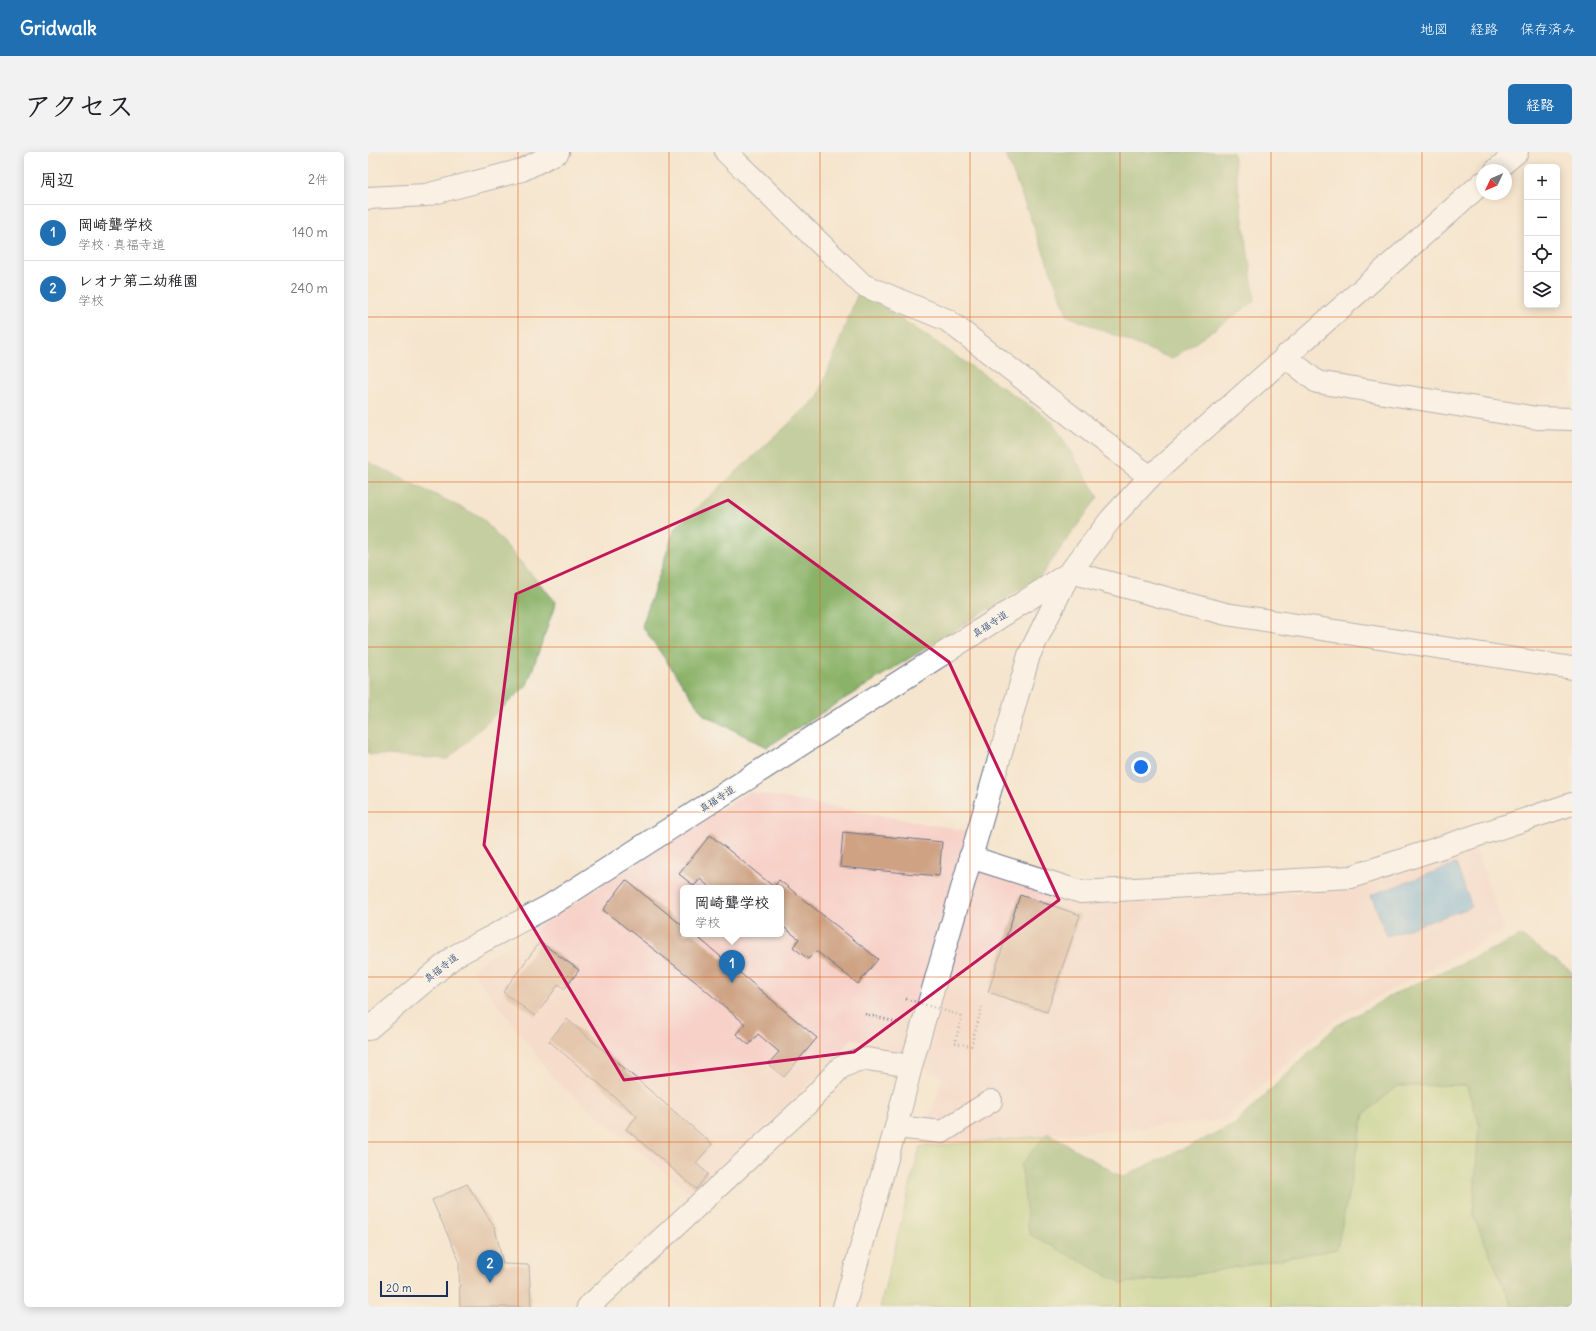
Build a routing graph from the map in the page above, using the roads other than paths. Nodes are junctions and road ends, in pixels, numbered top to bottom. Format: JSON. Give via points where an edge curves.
{"nodes":[{"id":1,"x":558,"y":152,"type":"edge"},
{"id":2,"x":726,"y":152,"type":"edge"},
{"id":3,"x":1517,"y":152,"type":"edge"},
{"id":4,"x":1503,"y":164,"type":"edge"},
{"id":5,"x":1476,"y":187,"type":"edge"},
{"id":6,"x":368,"y":198,"type":"edge"},
{"id":7,"x":1285,"y":356,"type":"junction"},
{"id":8,"x":1572,"y":419,"type":"edge"},
{"id":9,"x":1150,"y":477,"type":"junction"},
{"id":10,"x":1070,"y":572,"type":"junction"},
{"id":11,"x":1572,"y":668,"type":"edge"},
{"id":12,"x":1572,"y":804,"type":"edge"},
{"id":13,"x":970,"y":857,"type":"junction"},
{"id":14,"x":368,"y":1029,"type":"edge"},
{"id":15,"x":911,"y":1066,"type":"junction"},
{"id":16,"x":991,"y":1101,"type":"dead end"},
{"id":17,"x":896,"y":1127,"type":"junction"},
{"id":18,"x":588,"y":1307,"type":"edge"},
{"id":19,"x":844,"y":1307,"type":"edge"}],
"edges":[{"from":1,"to":6,"type":"street","via":[[522,170],[426,195]]},
{"from":2,"to":9,"type":"street","via":[[863,285],[948,320]]},
{"from":3,"to":4,"type":"street"},
{"from":5,"to":7,"type":"street"},
{"from":7,"to":8,"type":"street","via":[[1317,382],[1537,418]]},
{"from":7,"to":9,"type":"street"},
{"from":9,"to":10,"type":"street","via":[[1111,519]]},
{"from":10,"to":11,"type":"street","via":[[1226,614]]},
{"from":10,"to":13,"type":"street","via":[[1029,655]]},
{"from":10,"to":14,"type":"street","name":"真福寺道","via":[[549,906],[455,956]]},
{"from":12,"to":13,"type":"street","via":[[1351,877],[1081,892]]},
{"from":13,"to":15,"type":"street"},
{"from":15,"to":17,"type":"street"},
{"from":15,"to":18,"type":"street","via":[[867,1059],[840,1068],[805,1106]]},
{"from":16,"to":17,"type":"street","via":[[942,1132]]},
{"from":17,"to":19,"type":"street"}]}
